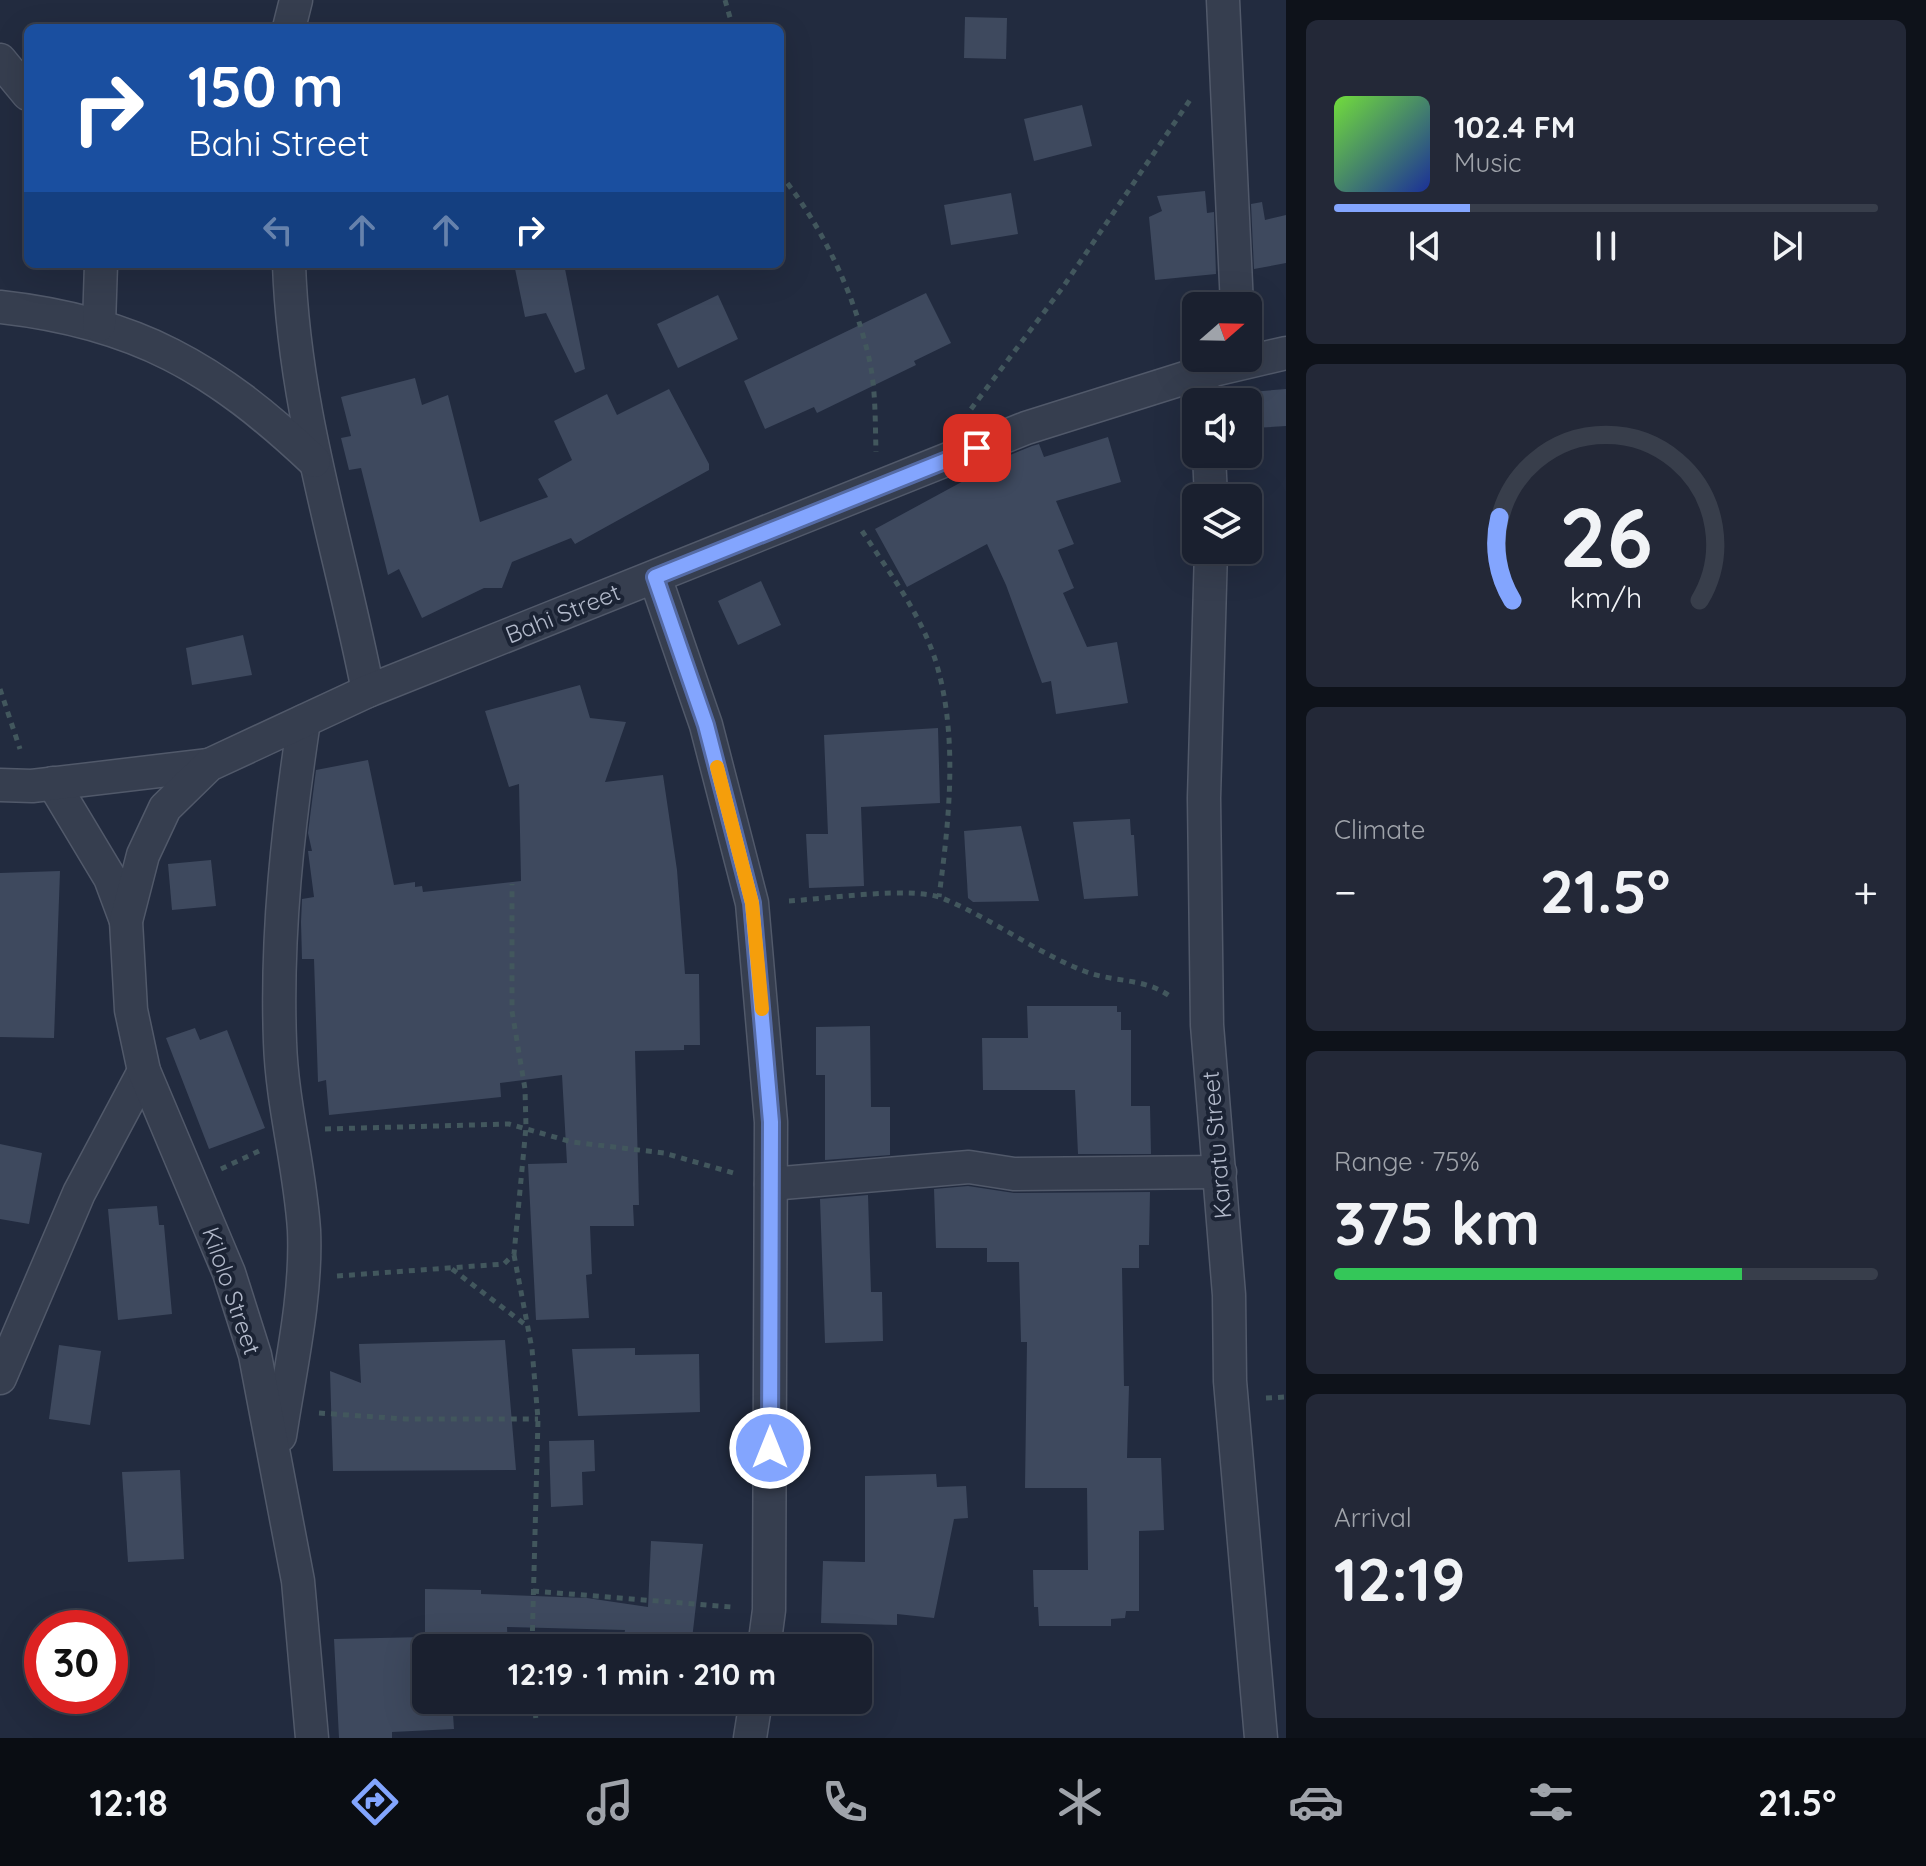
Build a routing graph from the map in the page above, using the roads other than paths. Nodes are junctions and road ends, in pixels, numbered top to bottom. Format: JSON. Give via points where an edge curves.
{"nodes":[{"id":1,"x":1223,"y":0,"type":"edge"},
{"id":2,"x":0,"y":60,"type":"edge"},
{"id":3,"x":24,"y":89,"type":"edge"},
{"id":4,"x":101,"y":268,"type":"edge"},
{"id":5,"x":289,"y":268,"type":"edge"},
{"id":6,"x":1236,"y":292,"type":"edge"},
{"id":7,"x":0,"y":307,"type":"edge"},
{"id":8,"x":99,"y":325,"type":"junction"},
{"id":9,"x":1286,"y":353,"type":"edge"},
{"id":10,"x":1262,"y":357,"type":"edge"},
{"id":11,"x":1225,"y":372,"type":"edge"},
{"id":12,"x":1203,"y":388,"type":"edge"},
{"id":13,"x":1182,"y":393,"type":"edge"},
{"id":14,"x":314,"y":461,"type":"junction"},
{"id":15,"x":1211,"y":564,"type":"edge"},
{"id":16,"x":655,"y":577,"type":"junction"},
{"id":17,"x":368,"y":691,"type":"junction"},
{"id":18,"x":304,"y":721,"type":"junction"},
{"id":19,"x":209,"y":765,"type":"junction"},
{"id":20,"x":42,"y":784,"type":"junction"},
{"id":21,"x":0,"y":785,"type":"edge"},
{"id":22,"x":143,"y":855,"type":"joint"},
{"id":23,"x":126,"y":921,"type":"junction"},
{"id":24,"x":144,"y":1071,"type":"junction"},
{"id":25,"x":1220,"y":1172,"type":"junction"},
{"id":26,"x":771,"y":1184,"type":"junction"},
{"id":27,"x":0,"y":1378,"type":"edge"},
{"id":28,"x":277,"y":1459,"type":"junction"},
{"id":29,"x":766,"y":1634,"type":"edge"},
{"id":30,"x":1271,"y":1671,"type":"edge"},
{"id":31,"x":754,"y":1714,"type":"edge"},
{"id":32,"x":312,"y":1738,"type":"edge"},
{"id":33,"x":750,"y":1738,"type":"edge"},
{"id":34,"x":1261,"y":1738,"type":"edge"}],
"edges":[{"from":1,"to":6,"type":"street"},
{"from":2,"to":3,"type":"street"},
{"from":4,"to":8,"type":"street"},
{"from":5,"to":14,"type":"street","via":[[291,334]]},
{"from":7,"to":8,"type":"street"},
{"from":8,"to":14,"type":"street","via":[[208,373],[262,412]]},
{"from":9,"to":10,"type":"street","name":"Bahi Street"},
{"from":11,"to":12,"type":"street","name":"Bahi Street"},
{"from":13,"to":16,"type":"street","name":"Bahi Street","via":[[1026,428]]},
{"from":14,"to":17,"type":"street"},
{"from":15,"to":25,"type":"street","name":"Karatu Street","via":[[1204,798],[1207,1025]]},
{"from":16,"to":17,"type":"street","name":"Bahi Street"},
{"from":16,"to":26,"type":"street","via":[[706,725],[752,903],[768,1063]]},
{"from":17,"to":18,"type":"street","name":"Bahi Street"},
{"from":18,"to":19,"type":"street","name":"Bahi Street"},
{"from":18,"to":28,"type":"street","via":[[288,827],[280,1045],[304,1232]]},
{"from":19,"to":20,"type":"street","name":"Bahi Street"},
{"from":19,"to":22,"type":"street","name":"Bahi Street","via":[[165,808]]},
{"from":20,"to":21,"type":"street","name":"Bahi Street"},
{"from":20,"to":23,"type":"street","via":[[110,878]]},
{"from":22,"to":23,"type":"street","name":"Kilolo Street"},
{"from":23,"to":24,"type":"street","name":"Kilolo Street","via":[[131,1010]]},
{"from":24,"to":27,"type":"street","via":[[79,1193]]},
{"from":24,"to":28,"type":"street","name":"Kilolo Street","via":[[242,1314]]},
{"from":25,"to":26,"type":"street","via":[[1014,1174],[969,1167]]},
{"from":25,"to":30,"type":"street","name":"Karatu Street","via":[[1230,1381]]},
{"from":26,"to":29,"type":"street"},
{"from":28,"to":32,"type":"street","name":"Kilolo Street","via":[[298,1581]]},
{"from":30,"to":34,"type":"street","name":"Karatu Street"},
{"from":31,"to":33,"type":"street"}]}
